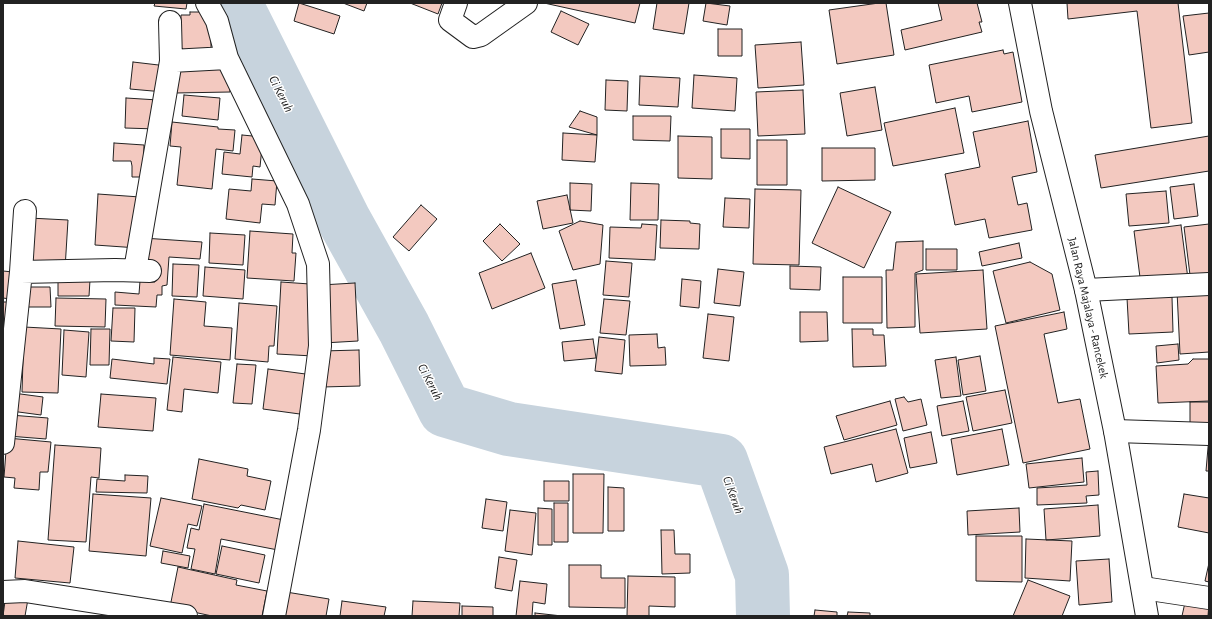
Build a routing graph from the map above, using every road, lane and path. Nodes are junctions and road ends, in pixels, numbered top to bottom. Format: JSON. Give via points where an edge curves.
{"nodes":[{"id":1,"x":207,"y":3,"type":"edge"},
{"id":2,"x":456,"y":3,"type":"edge"},
{"id":3,"x":526,"y":3,"type":"edge"},
{"id":4,"x":1020,"y":3,"type":"edge"},
{"id":5,"x":170,"y":22,"type":"dead end"},
{"id":6,"x":227,"y":58,"type":"junction"},
{"id":7,"x":171,"y":61,"type":"junction"},
{"id":8,"x":25,"y":211,"type":"dead end"},
{"id":9,"x":21,"y":272,"type":"junction"},
{"id":10,"x":1209,"y":284,"type":"edge"},
{"id":11,"x":1086,"y":290,"type":"junction"},
{"id":12,"x":1115,"y":431,"type":"junction"},
{"id":13,"x":1209,"y":434,"type":"edge"},
{"id":14,"x":3,"y":443,"type":"edge"},
{"id":15,"x":1143,"y":588,"type":"junction"},
{"id":16,"x":3,"y":592,"type":"edge"},
{"id":17,"x":1209,"y":598,"type":"edge"},
{"id":18,"x":186,"y":616,"type":"edge"},
{"id":19,"x":274,"y":616,"type":"edge"},
{"id":20,"x":1147,"y":616,"type":"edge"}],
"edges":[{"from":1,"to":6,"type":"street","via":[[217,21]]},
{"from":2,"to":3,"type":"street","via":[[450,20],[473,37],[481,35]]},
{"from":4,"to":11,"type":"street","name":"Jalan Raya Majalaya - Rancekek","via":[[1041,111]]},
{"from":5,"to":7,"type":"street"},
{"from":6,"to":7,"type":"street"},
{"from":6,"to":19,"type":"street","via":[[298,204],[318,264],[320,346],[309,430]]},
{"from":7,"to":9,"type":"street","via":[[143,271]]},
{"from":8,"to":9,"type":"street"},
{"from":9,"to":14,"type":"street"},
{"from":10,"to":11,"type":"street"},
{"from":11,"to":12,"type":"street","name":"Jalan Raya Majalaya - Rancekek"},
{"from":12,"to":13,"type":"street"},
{"from":12,"to":15,"type":"street","name":"Jalan Raya Majalaya - Rancekek"},
{"from":15,"to":17,"type":"street"},
{"from":15,"to":20,"type":"street","name":"Jalan Raya Majalaya - Rancekek"},
{"from":16,"to":18,"type":"street","via":[[25,591]]}]}
